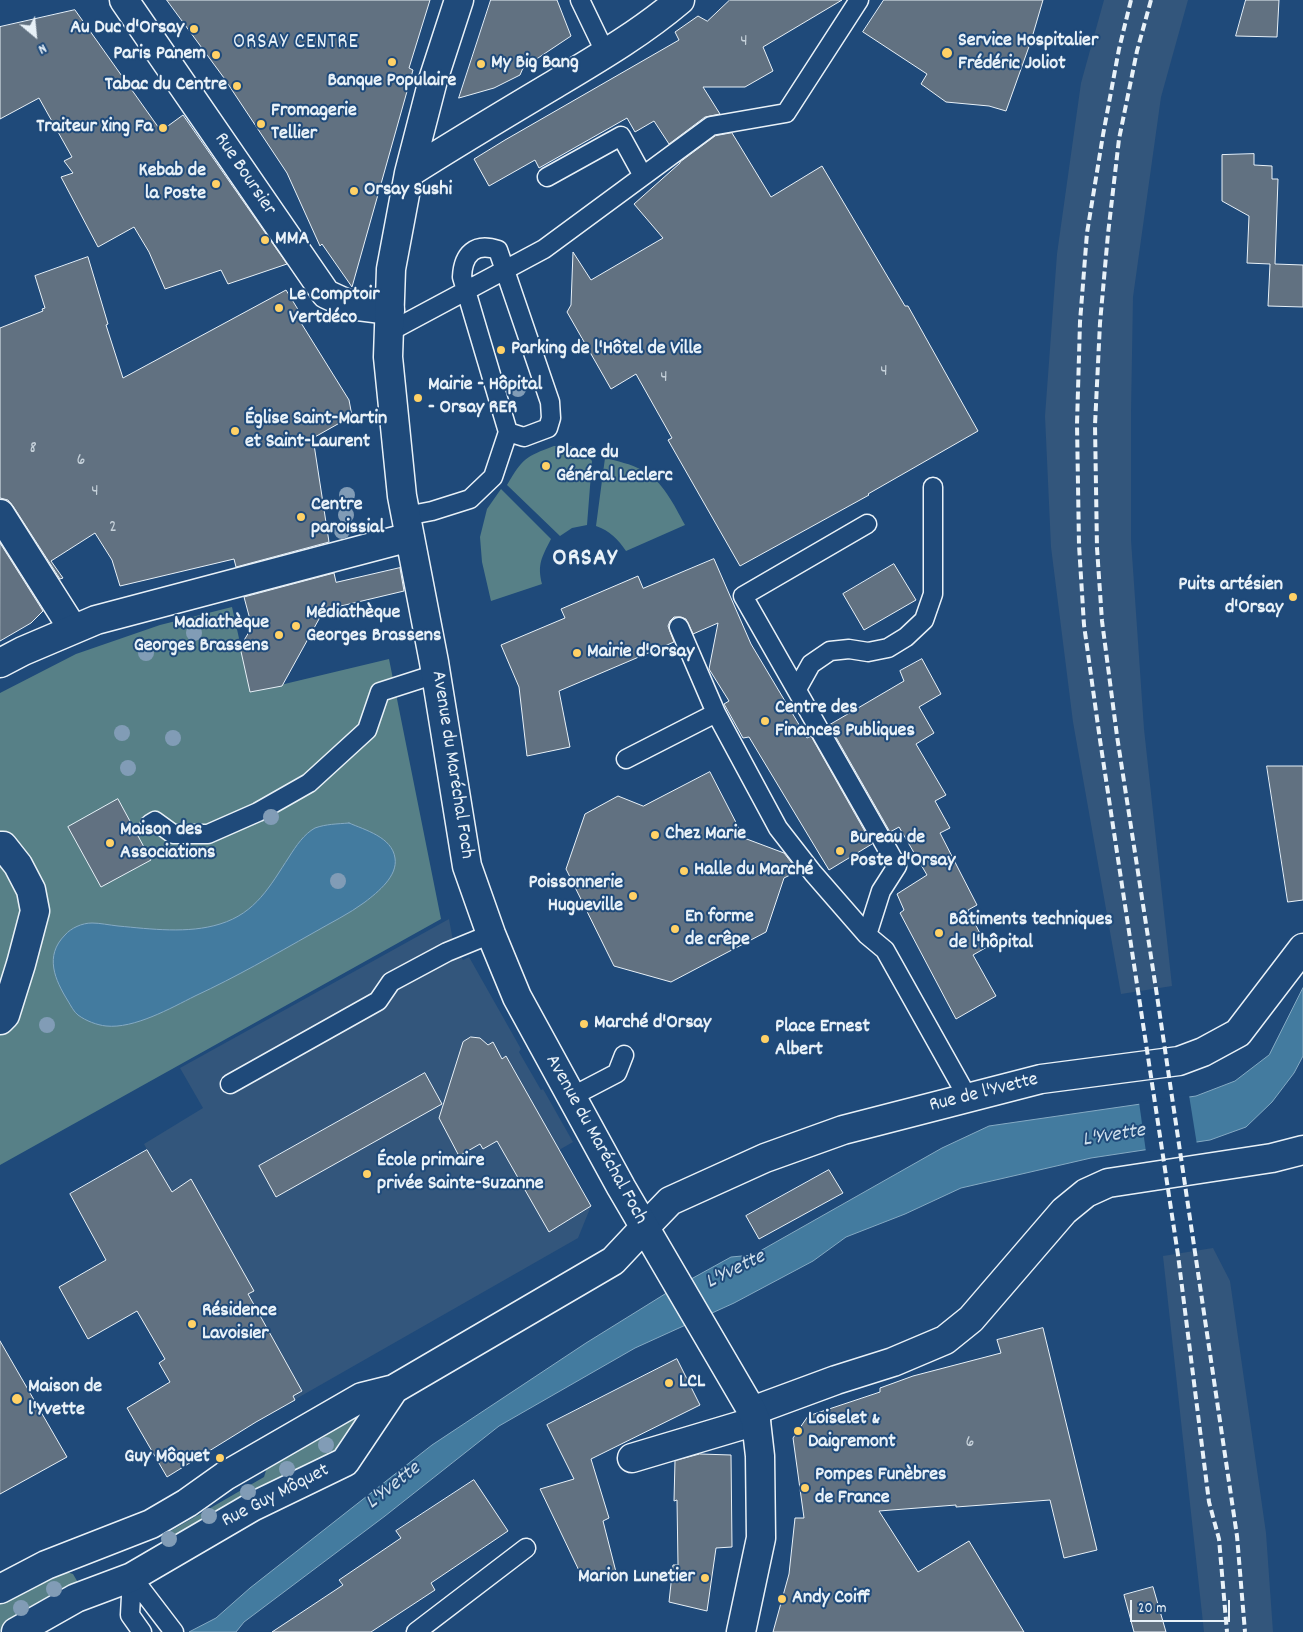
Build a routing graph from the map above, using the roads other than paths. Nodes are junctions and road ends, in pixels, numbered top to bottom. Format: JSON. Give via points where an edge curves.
{"nodes":[{"id":1,"x":124,"y":0,"type":"edge"},
{"id":2,"x":459,"y":0,"type":"edge"},
{"id":3,"x":580,"y":0,"type":"edge"},
{"id":4,"x":680,"y":0,"type":"edge"},
{"id":5,"x":859,"y":0,"type":"edge"},
{"id":6,"x":606,"y":54,"type":"junction"},
{"id":7,"x":409,"y":173,"type":"junction"},
{"id":8,"x":643,"y":176,"type":"junction"},
{"id":9,"x":547,"y":177,"type":"dead end"},
{"id":10,"x":505,"y":270,"type":"junction"},
{"id":11,"x":466,"y":291,"type":"junction"},
{"id":12,"x":390,"y":321,"type":"junction"},
{"id":13,"x":508,"y":432,"type":"junction"},
{"id":14,"x":933,"y":487,"type":"dead end"},
{"id":15,"x":0,"y":514,"type":"edge"},
{"id":16,"x":867,"y":524,"type":"dead end"},
{"id":17,"x":408,"y":527,"type":"junction"},
{"id":18,"x":678,"y":627,"type":"dead end"},
{"id":19,"x":73,"y":629,"type":"junction"},
{"id":20,"x":0,"y":663,"type":"edge"},
{"id":21,"x":436,"y":674,"type":"junction"},
{"id":22,"x":797,"y":689,"type":"junction"},
{"id":23,"x":716,"y":713,"type":"junction"},
{"id":24,"x":626,"y":758,"type":"dead end"},
{"id":25,"x":150,"y":824,"type":"dead end"},
{"id":26,"x":0,"y":846,"type":"edge"},
{"id":27,"x":491,"y":934,"type":"junction"},
{"id":28,"x":868,"y":935,"type":"junction"},
{"id":29,"x":1303,"y":948,"type":"edge"},
{"id":30,"x":0,"y":1020,"type":"edge"},
{"id":31,"x":624,"y":1055,"type":"dead end"},
{"id":32,"x":230,"y":1084,"type":"dead end"},
{"id":33,"x":571,"y":1097,"type":"junction"},
{"id":34,"x":968,"y":1098,"type":"junction"},
{"id":35,"x":1303,"y":1150,"type":"edge"},
{"id":36,"x":644,"y":1228,"type":"junction"},
{"id":37,"x":394,"y":1389,"type":"junction"},
{"id":38,"x":754,"y":1416,"type":"junction"},
{"id":39,"x":632,"y":1458,"type":"dead end"},
{"id":40,"x":113,"y":1539,"type":"junction"},
{"id":41,"x":526,"y":1548,"type":"dead end"},
{"id":42,"x":132,"y":1577,"type":"junction"},
{"id":43,"x":0,"y":1590,"type":"edge"},
{"id":44,"x":171,"y":1627,"type":"edge"},
{"id":45,"x":16,"y":1632,"type":"edge"},
{"id":46,"x":142,"y":1632,"type":"edge"},
{"id":47,"x":416,"y":1632,"type":"edge"},
{"id":48,"x":741,"y":1632,"type":"edge"}],
"edges":[{"from":1,"to":12,"type":"main road","name":"Rue Boursier","via":[[326,294]]},
{"from":2,"to":7,"type":"main road","name":"Avenue du Maréchal Foch","via":[[433,80]]},
{"from":3,"to":6,"type":"lane"},
{"from":4,"to":6,"type":"main road"},
{"from":5,"to":8,"type":"lane","via":[[786,113],[711,126]]},
{"from":6,"to":7,"type":"main road"},
{"from":7,"to":12,"type":"main road","name":"Avenue du Maréchal Foch","via":[[392,268]]},
{"from":8,"to":9,"type":"lane","via":[[621,136]]},
{"from":8,"to":10,"type":"lane","via":[[544,249]]},
{"from":10,"to":11,"type":"lane"},
{"from":10,"to":11,"type":"lane","via":[[498,250],[488,246],[476,248],[462,266]]},
{"from":10,"to":13,"type":"lane","via":[[550,402],[551,418],[548,428],[524,437]]},
{"from":11,"to":12,"type":"lane"},
{"from":11,"to":13,"type":"lane"},
{"from":12,"to":17,"type":"main road","name":"Avenue du Maréchal Foch","via":[[388,357]]},
{"from":13,"to":17,"type":"lane","via":[[493,477],[470,499],[432,511]]},
{"from":14,"to":22,"type":"lane","via":[[933,594],[924,620],[888,648],[868,652],[830,651],[811,664]]},
{"from":15,"to":19,"type":"main road"},
{"from":16,"to":22,"type":"lane","via":[[743,596]]},
{"from":17,"to":19,"type":"main road"},
{"from":17,"to":21,"type":"main road","name":"Avenue du Maréchal Foch"},
{"from":18,"to":23,"type":"lane"},
{"from":19,"to":20,"type":"main road"},
{"from":21,"to":25,"type":"lane","via":[[380,692],[367,730],[308,783],[258,812],[208,834],[173,834],[155,821]]},
{"from":21,"to":27,"type":"main road","name":"Avenue du Maréchal Foch","via":[[467,866]]},
{"from":22,"to":28,"type":"lane","via":[[897,866],[882,891]]},
{"from":23,"to":24,"type":"lane"},
{"from":23,"to":28,"type":"lane","via":[[778,828]]},
{"from":26,"to":30,"type":"main road","via":[[18,865],[32,890],[35,911],[5,1015]]},
{"from":27,"to":32,"type":"lane","via":[[447,952],[391,982],[378,1001]]},
{"from":27,"to":33,"type":"main road","name":"Avenue du Maréchal Foch","via":[[516,997]]},
{"from":28,"to":34,"type":"lane","via":[[885,950]]},
{"from":29,"to":34,"type":"main road","name":"Rue de l'Yvette","via":[[1238,1032],[1203,1052],[1179,1060],[1041,1079]]},
{"from":31,"to":33,"type":"lane","via":[[617,1073]]},
{"from":33,"to":36,"type":"main road","name":"Avenue du Maréchal Foch"},
{"from":34,"to":36,"type":"main road","name":"Rue de l'Yvette","via":[[842,1130],[765,1158],[670,1201]]},
{"from":35,"to":38,"type":"main road","via":[[1272,1158],[1108,1183],[1086,1193],[1064,1211],[971,1319],[945,1340],[836,1380]]},
{"from":36,"to":37,"type":"main road","name":"Rue Guy Môquet","via":[[613,1261]]},
{"from":36,"to":38,"type":"main road","name":"Avenue du Maréchal Foch"},
{"from":37,"to":40,"type":"main road","name":"Rue Guy Môquet","via":[[362,1397],[225,1476],[151,1524]]},
{"from":37,"to":42,"type":"main road","name":"Rue Guy Môquet","via":[[345,1462],[252,1507]]},
{"from":38,"to":39,"type":"main road"},
{"from":38,"to":48,"type":"main road","via":[[760,1456],[761,1538]]},
{"from":40,"to":42,"type":"main road"},
{"from":40,"to":43,"type":"main road","name":"Rue Guy Môquet","via":[[46,1565]]},
{"from":41,"to":47,"type":"lane"},
{"from":42,"to":44,"type":"lane"},
{"from":42,"to":45,"type":"main road","name":"Rue Guy Môquet","via":[[76,1598]]},
{"from":42,"to":46,"type":"lane","via":[[130,1615]]}]}
